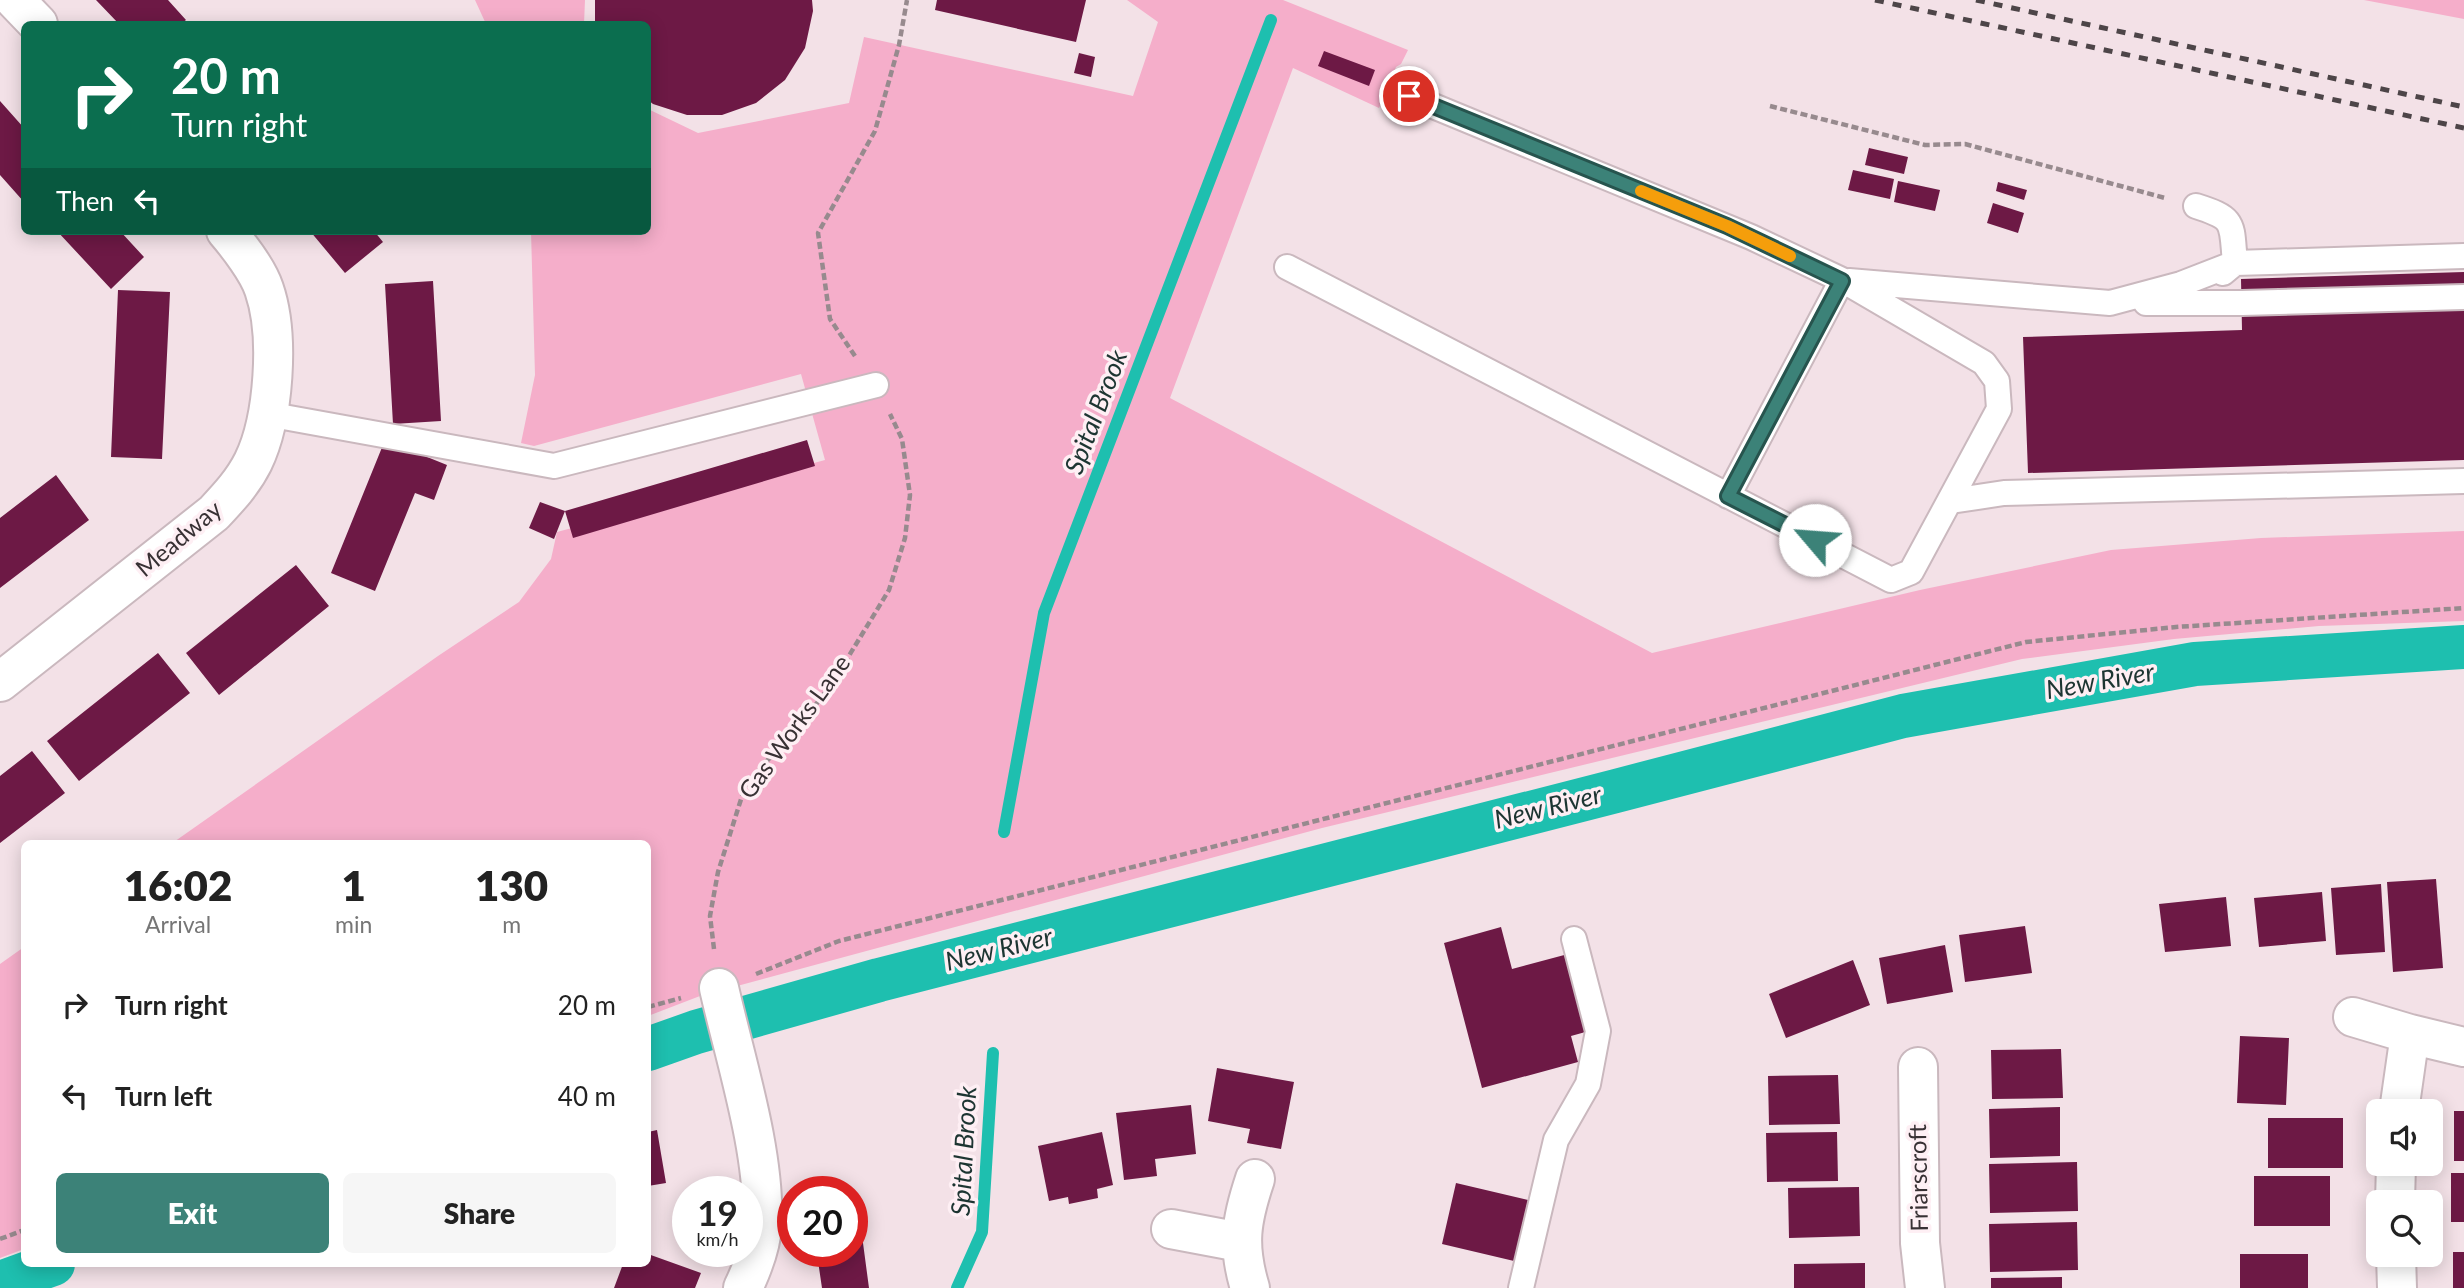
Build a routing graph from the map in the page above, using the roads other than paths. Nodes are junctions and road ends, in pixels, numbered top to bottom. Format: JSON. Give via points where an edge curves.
{"nodes":[{"id":1,"x":15,"y":0,"type":"edge"},
{"id":2,"x":35,"y":21,"type":"edge"},
{"id":3,"x":1409,"y":96,"type":"dead end"},
{"id":4,"x":2196,"y":206,"type":"road end"},
{"id":5,"x":229,"y":235,"type":"edge"},
{"id":6,"x":2464,"y":256,"type":"edge"},
{"id":7,"x":2235,"y":263,"type":"junction"},
{"id":8,"x":1287,"y":267,"type":"dead end"},
{"id":9,"x":1842,"y":281,"type":"junction"},
{"id":10,"x":2464,"y":297,"type":"edge"},
{"id":11,"x":2110,"y":303,"type":"junction"},
{"id":12,"x":2242,"y":303,"type":"junction"},
{"id":13,"x":876,"y":385,"type":"road end"},
{"id":14,"x":267,"y":414,"type":"junction"},
{"id":15,"x":2464,"y":481,"type":"edge"},
{"id":16,"x":1728,"y":496,"type":"junction"},
{"id":17,"x":1951,"y":501,"type":"junction"},
{"id":18,"x":0,"y":682,"type":"edge"},
{"id":19,"x":1574,"y":939,"type":"dead end"},
{"id":20,"x":719,"y":988,"type":"road end"},
{"id":21,"x":2353,"y":1017,"type":"dead end"},
{"id":22,"x":2410,"y":1034,"type":"junction"},
{"id":23,"x":2464,"y":1047,"type":"edge"},
{"id":24,"x":1918,"y":1067,"type":"dead end"},
{"id":25,"x":2401,"y":1099,"type":"edge"},
{"id":26,"x":1255,"y":1179,"type":"dead end"},
{"id":27,"x":1171,"y":1229,"type":"dead end"},
{"id":28,"x":1240,"y":1242,"type":"junction"},
{"id":29,"x":2396,"y":1267,"type":"edge"},
{"id":30,"x":743,"y":1288,"type":"edge"},
{"id":31,"x":1250,"y":1288,"type":"edge"},
{"id":32,"x":1521,"y":1288,"type":"edge"},
{"id":33,"x":1925,"y":1288,"type":"edge"},
{"id":34,"x":2397,"y":1288,"type":"edge"}],
"edges":[{"from":1,"to":2,"type":"street"},
{"from":3,"to":9,"type":"lane","via":[[1727,226]]},
{"from":4,"to":7,"type":"lane","via":[[2221,214],[2231,225]]},
{"from":5,"to":14,"type":"street","name":"Meadway","via":[[264,287],[270,312],[272,365]]},
{"from":6,"to":7,"type":"lane"},
{"from":7,"to":11,"type":"lane","via":[[2181,284]]},
{"from":7,"to":12,"type":"lane","via":[[2220,275],[2221,286],[2226,296]]},
{"from":8,"to":16,"type":"lane"},
{"from":9,"to":11,"type":"lane"},
{"from":9,"to":16,"type":"lane"},
{"from":9,"to":17,"type":"lane","via":[[1984,363],[1997,381],[1999,409]]},
{"from":10,"to":12,"type":"lane"},
{"from":11,"to":12,"type":"lane"},
{"from":13,"to":14,"type":"lane","via":[[554,466]]},
{"from":14,"to":18,"type":"street","name":"Meadway","via":[[252,464],[214,513]]},
{"from":15,"to":17,"type":"lane","via":[[2004,493]]},
{"from":16,"to":17,"type":"lane","via":[[1891,580],[1911,572]]},
{"from":19,"to":32,"type":"lane","via":[[1598,1031],[1588,1084],[1556,1140]]},
{"from":20,"to":30,"type":"street","via":[[760,1177],[762,1229]]},
{"from":21,"to":22,"type":"street"},
{"from":22,"to":23,"type":"street"},
{"from":22,"to":25,"type":"street"},
{"from":24,"to":33,"type":"street","name":"Friarscroft","via":[[1920,1243]]},
{"from":26,"to":28,"type":"street"},
{"from":27,"to":28,"type":"street"},
{"from":28,"to":31,"type":"street"},
{"from":29,"to":34,"type":"street"}]}
